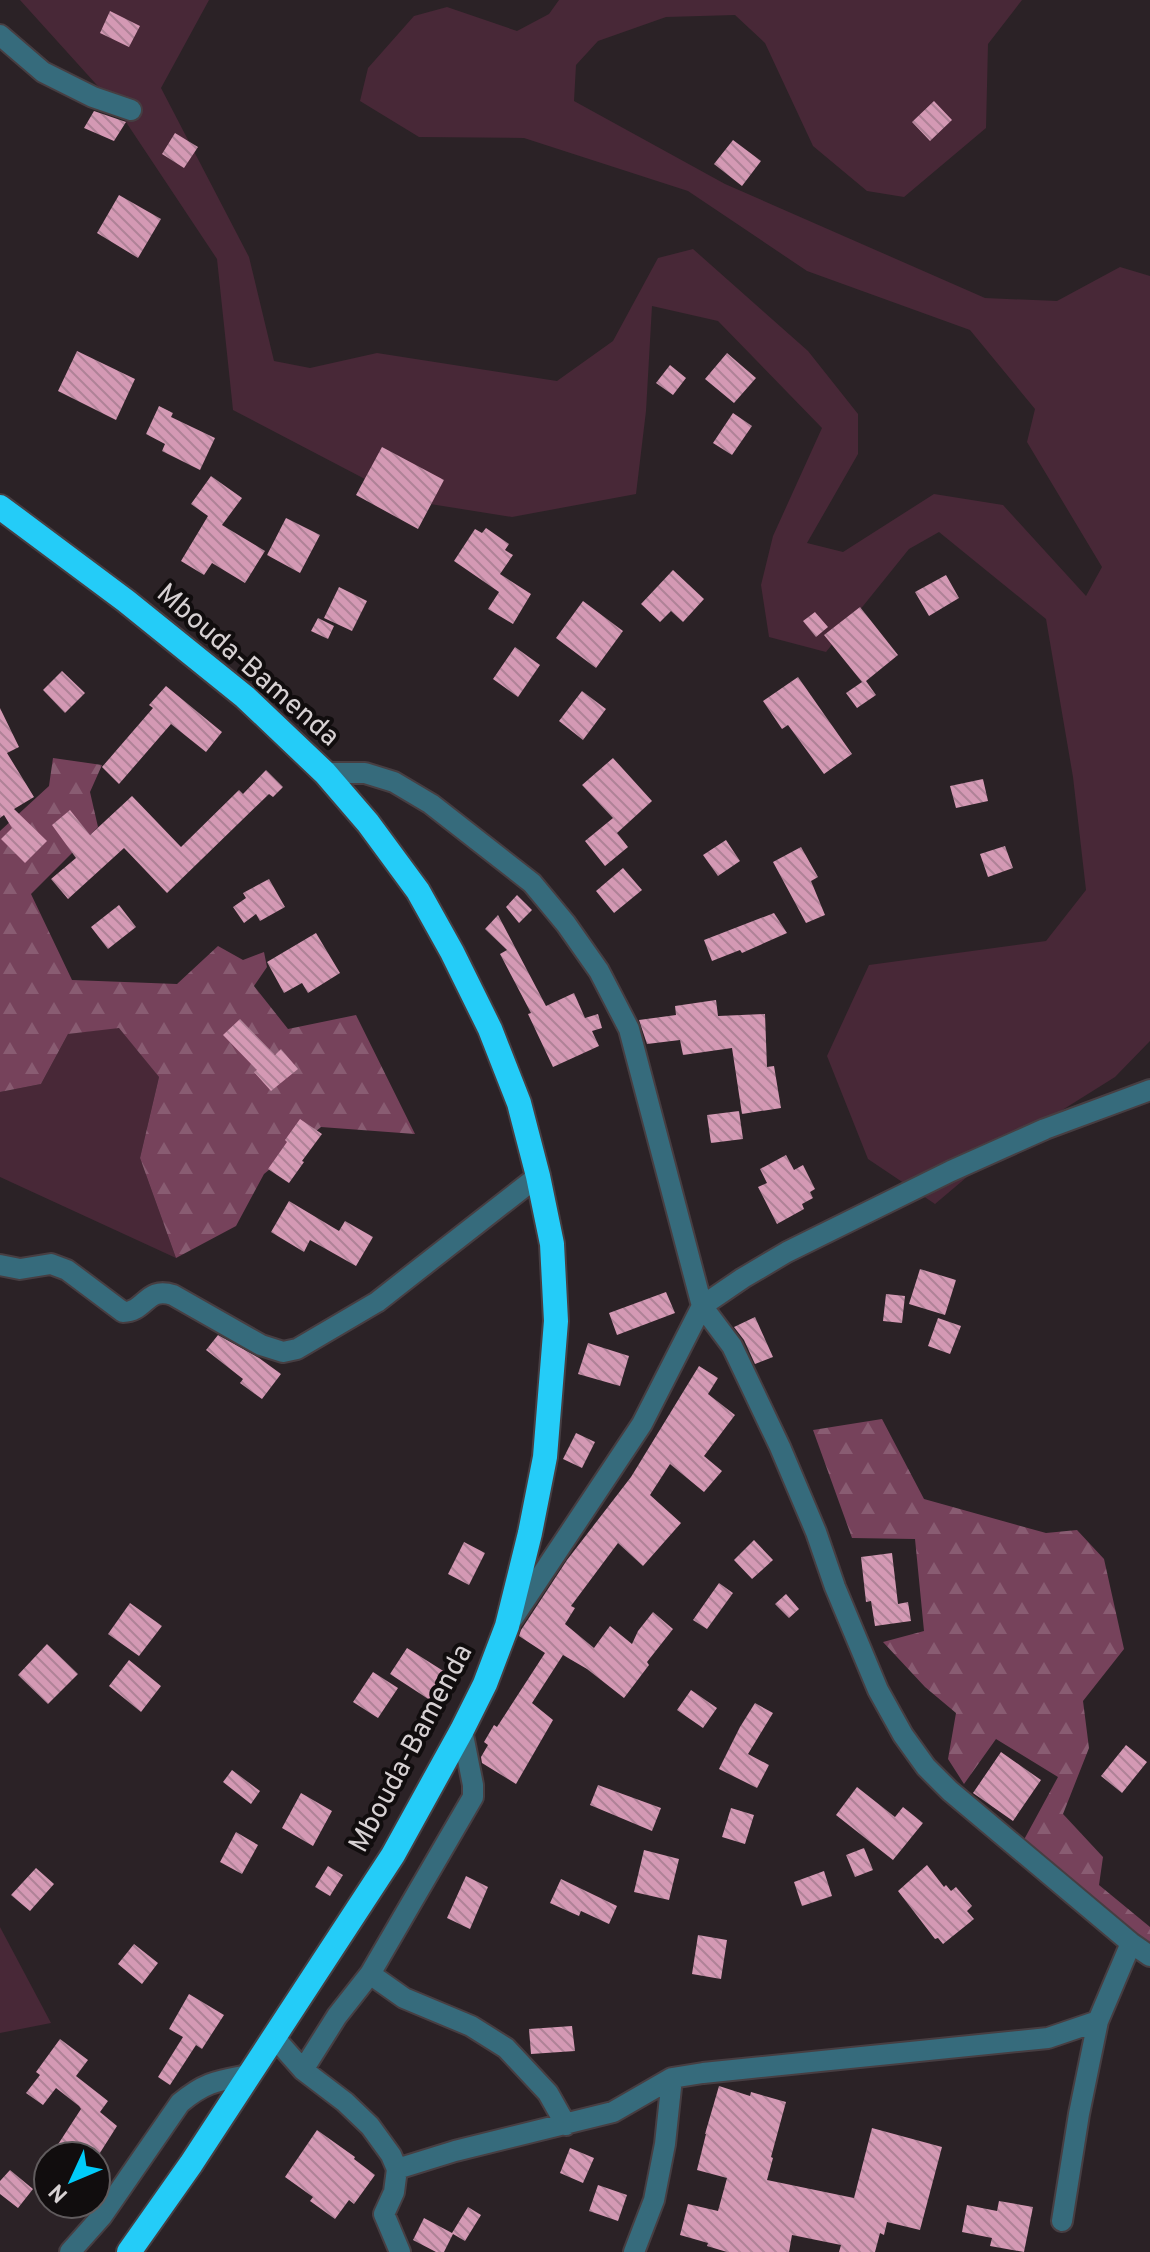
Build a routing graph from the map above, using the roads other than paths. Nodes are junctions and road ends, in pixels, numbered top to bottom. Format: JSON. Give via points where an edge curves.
{"nodes":[{"id":1,"x":0,"y":35,"type":"edge"},
{"id":2,"x":131,"y":110,"type":"dead end"},
{"id":3,"x":0,"y":507,"type":"edge"},
{"id":4,"x":325,"y":773,"type":"junction"},
{"id":5,"x":1150,"y":1090,"type":"edge"},
{"id":6,"x":1125,"y":1099,"type":"junction"},
{"id":7,"x":1150,"y":1110,"type":"edge"},
{"id":8,"x":538,"y":1176,"type":"junction"},
{"id":9,"x":0,"y":1265,"type":"edge"},
{"id":10,"x":702,"y":1306,"type":"junction"},
{"id":11,"x":507,"y":1626,"type":"junction"},
{"id":12,"x":462,"y":1730,"type":"junction"},
{"id":13,"x":1131,"y":1943,"type":"junction"},
{"id":14,"x":1150,"y":1956,"type":"edge"},
{"id":15,"x":370,"y":1974,"type":"junction"},
{"id":16,"x":1098,"y":2021,"type":"junction"},
{"id":17,"x":273,"y":2036,"type":"junction"},
{"id":18,"x":303,"y":2070,"type":"junction"},
{"id":19,"x":248,"y":2075,"type":"junction"},
{"id":20,"x":672,"y":2078,"type":"junction"},
{"id":21,"x":566,"y":2125,"type":"junction"},
{"id":22,"x":397,"y":2169,"type":"junction"},
{"id":23,"x":1062,"y":2221,"type":"dead end"},
{"id":24,"x":70,"y":2252,"type":"edge"},
{"id":25,"x":129,"y":2252,"type":"edge"},
{"id":26,"x":400,"y":2252,"type":"edge"},
{"id":27,"x":634,"y":2252,"type":"edge"}],
"edges":[{"from":1,"to":2,"type":"street","via":[[43,72]]},
{"from":3,"to":4,"type":"highway","name":"Mbouda-Bamenda","via":[[245,697]]},
{"from":4,"to":8,"type":"highway","name":"Mbouda-Bamenda","via":[[418,891],[452,952],[519,1103]]},
{"from":4,"to":10,"type":"street","via":[[365,773],[394,782],[431,804],[532,883],[566,924],[599,971],[629,1029]]},
{"from":5,"to":6,"type":"street"},
{"from":6,"to":7,"type":"street"},
{"from":6,"to":10,"type":"street","via":[[951,1171],[787,1252]]},
{"from":8,"to":9,"type":"street","via":[[377,1302],[283,1352],[164,1292],[123,1312],[67,1270],[51,1264],[20,1269]]},
{"from":8,"to":11,"type":"highway","name":"Mbouda-Bamenda","via":[[552,1244],[556,1321],[545,1457]]},
{"from":10,"to":11,"type":"street","via":[[642,1424]]},
{"from":10,"to":13,"type":"street","via":[[748,1378],[816,1532],[859,1647],[903,1735],[950,1791]]},
{"from":11,"to":12,"type":"highway","name":"Mbouda-Bamenda"},
{"from":12,"to":15,"type":"street","via":[[473,1797]]},
{"from":12,"to":17,"type":"highway","name":"Mbouda-Bamenda","via":[[393,1855]]},
{"from":13,"to":14,"type":"street"},
{"from":13,"to":16,"type":"street"},
{"from":15,"to":18,"type":"street"},
{"from":15,"to":21,"type":"street","via":[[404,1998],[471,2026],[506,2048],[548,2093]]},
{"from":16,"to":20,"type":"street","via":[[1048,2038]]},
{"from":16,"to":23,"type":"street"},
{"from":17,"to":18,"type":"street"},
{"from":17,"to":19,"type":"highway","name":"Mbouda-Bamenda"},
{"from":18,"to":22,"type":"street","via":[[370,2126]]},
{"from":19,"to":24,"type":"street","via":[[206,2084],[180,2103],[102,2216]]},
{"from":19,"to":25,"type":"highway","name":"Mbouda-Bamenda"},
{"from":20,"to":21,"type":"street","via":[[613,2112]]},
{"from":20,"to":27,"type":"street","via":[[654,2200]]},
{"from":21,"to":22,"type":"street"},
{"from":22,"to":26,"type":"street","via":[[384,2214]]}]}
